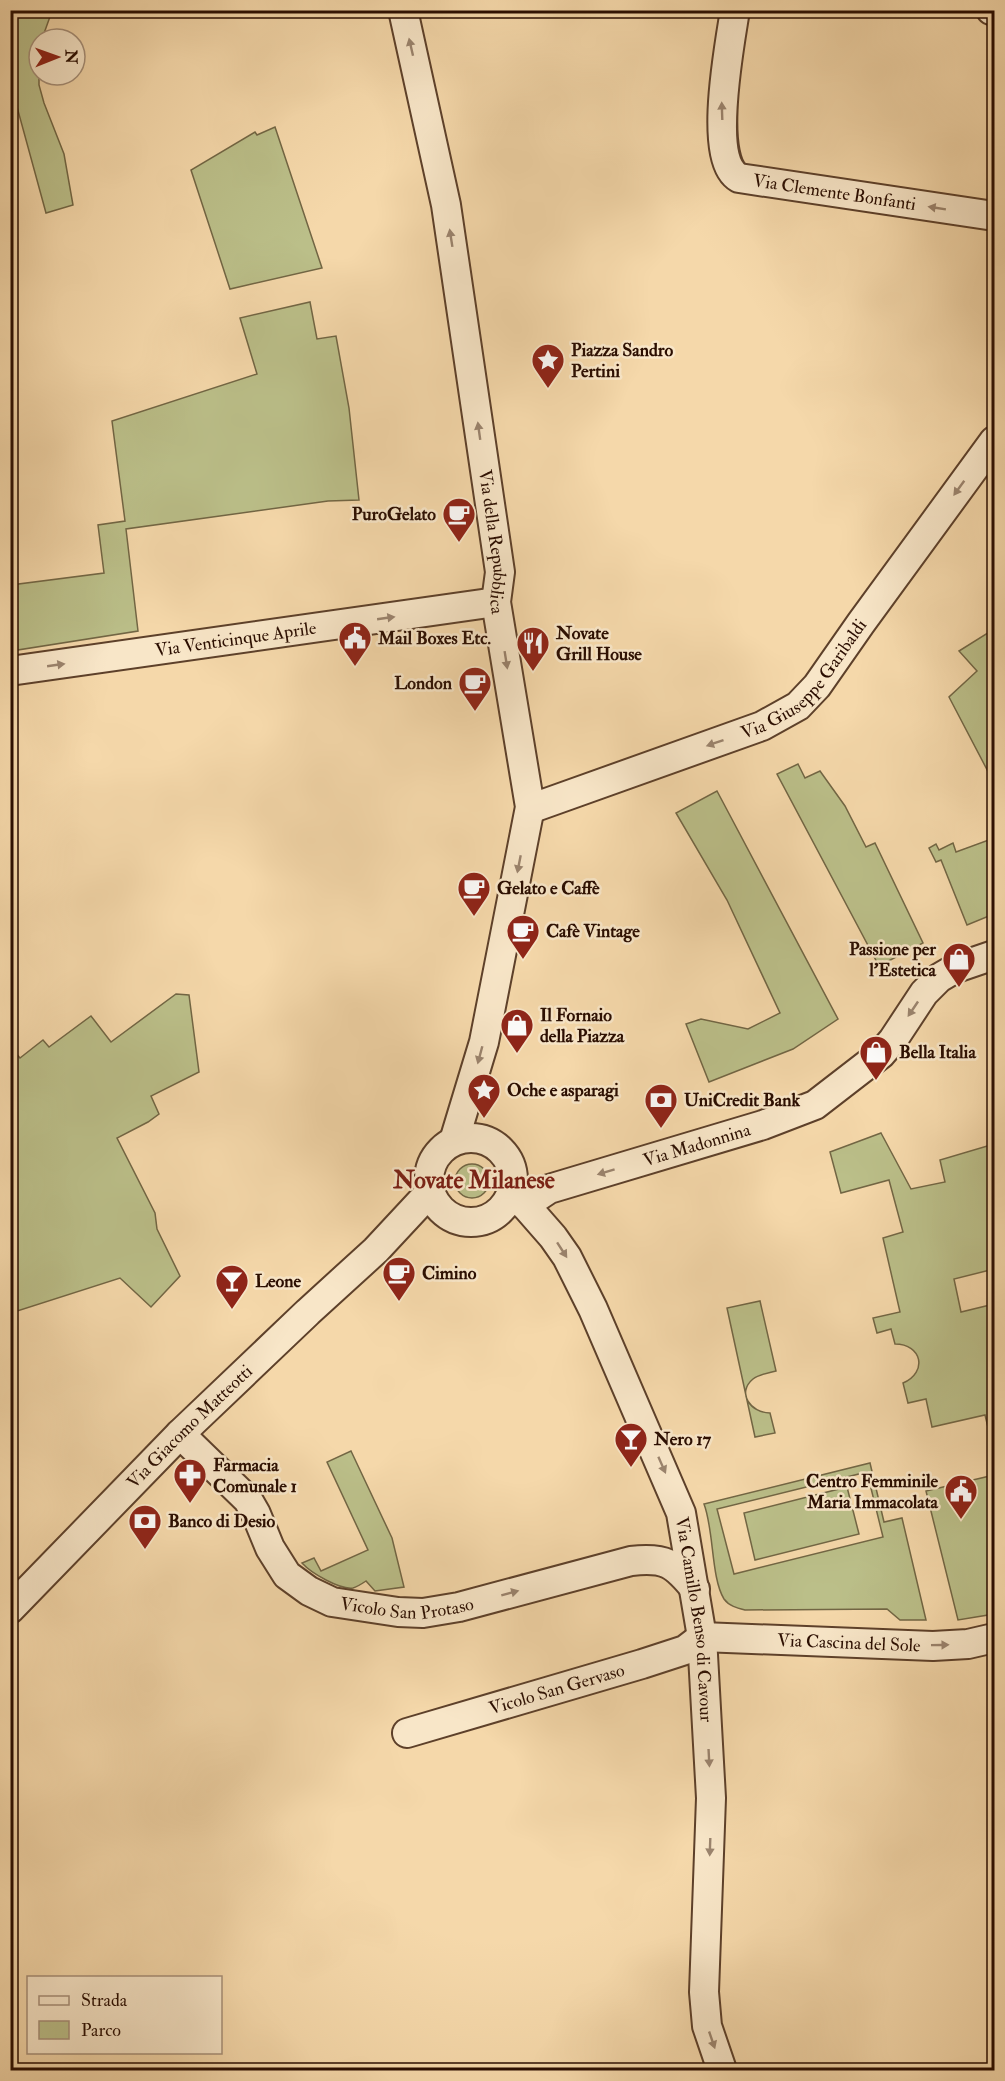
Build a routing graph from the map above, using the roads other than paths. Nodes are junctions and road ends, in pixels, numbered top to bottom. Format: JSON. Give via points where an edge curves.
{"nodes":[{"id":1,"x":403,"y":10,"type":"edge"},
{"id":2,"x":735,"y":10,"type":"edge"},
{"id":3,"x":994,"y":216,"type":"edge"},
{"id":4,"x":994,"y":441,"type":"edge"},
{"id":5,"x":496,"y":602,"type":"junction"},
{"id":6,"x":10,"y":671,"type":"edge"},
{"id":7,"x":530,"y":807,"type":"junction"},
{"id":8,"x":994,"y":955,"type":"edge"},
{"id":9,"x":454,"y":1141,"type":"junction"},
{"id":10,"x":430,"y":1192,"type":"junction"},
{"id":11,"x":518,"y":1200,"type":"junction"},
{"id":12,"x":451,"y":1218,"type":"junction"},
{"id":13,"x":376,"y":1250,"type":"junction"},
{"id":14,"x":180,"y":1434,"type":"junction"},
{"id":15,"x":695,"y":1589,"type":"junction"},
{"id":16,"x":10,"y":1609,"type":"edge"},
{"id":17,"x":702,"y":1637,"type":"junction"},
{"id":18,"x":994,"y":1638,"type":"edge"},
{"id":19,"x":407,"y":1733,"type":"dead end"},
{"id":20,"x":722,"y":2070,"type":"edge"}],
"edges":[{"from":5,"to":1,"type":"street","name":"Via della Repubblica","one_way":true,"via":[[500,572],[446,205]]},
{"from":3,"to":2,"type":"street","name":"Via Clemente Bonfanti","one_way":true,"via":[[734,175],[726,155],[722,92]]},
{"from":4,"to":7,"type":"street","name":"Via Giuseppe Garibaldi","one_way":true,"via":[[817,686],[788,714]]},
{"from":6,"to":5,"type":"street","name":"Via Venticinque Aprile","one_way":true},
{"from":5,"to":7,"type":"street","name":"Via della Repubblica","one_way":true},
{"from":7,"to":9,"type":"street","name":"Via della Repubblica","one_way":true,"via":[[484,1042]]},
{"from":8,"to":11,"type":"street","name":"Via Madonnina","one_way":true,"via":[[939,978],[881,1054],[815,1105],[763,1125]]},
{"from":9,"to":10,"type":"street","via":[[433,1162]]},
{"from":9,"to":11,"type":"street","via":[[482,1139],[495,1144],[512,1167]]},
{"from":10,"to":12,"type":"street","via":[[435,1203]]},
{"from":10,"to":13,"type":"street","name":"Via Giacomo Matteotti"},
{"from":11,"to":12,"type":"street","via":[[479,1222]]},
{"from":11,"to":15,"type":"street","name":"Via Camillo Benso di Cavour","one_way":true,"via":[[554,1237],[598,1320],[681,1514]]},
{"from":12,"to":13,"type":"street","name":"Via Giacomo Matteotti"},
{"from":13,"to":14,"type":"street","name":"Via Giacomo Matteotti"},
{"from":14,"to":15,"type":"street","name":"Vicolo San Protaso","one_way":true,"via":[[248,1500],[286,1575],[332,1602],[413,1613],[459,1607],[645,1560],[658,1560],[680,1570]]},
{"from":14,"to":16,"type":"street","name":"Via Giacomo Matteotti"},
{"from":15,"to":17,"type":"street","name":"Via Camillo Benso di Cavour"},
{"from":17,"to":18,"type":"street","name":"Via Cascina del Sole","one_way":true,"via":[[933,1646]]},
{"from":17,"to":19,"type":"street","name":"Vicolo San Gervaso","via":[[685,1650],[642,1664]]},
{"from":17,"to":20,"type":"street","name":"Via Camillo Benso di Cavour","one_way":true,"via":[[711,1798],[704,2005]]}]}
